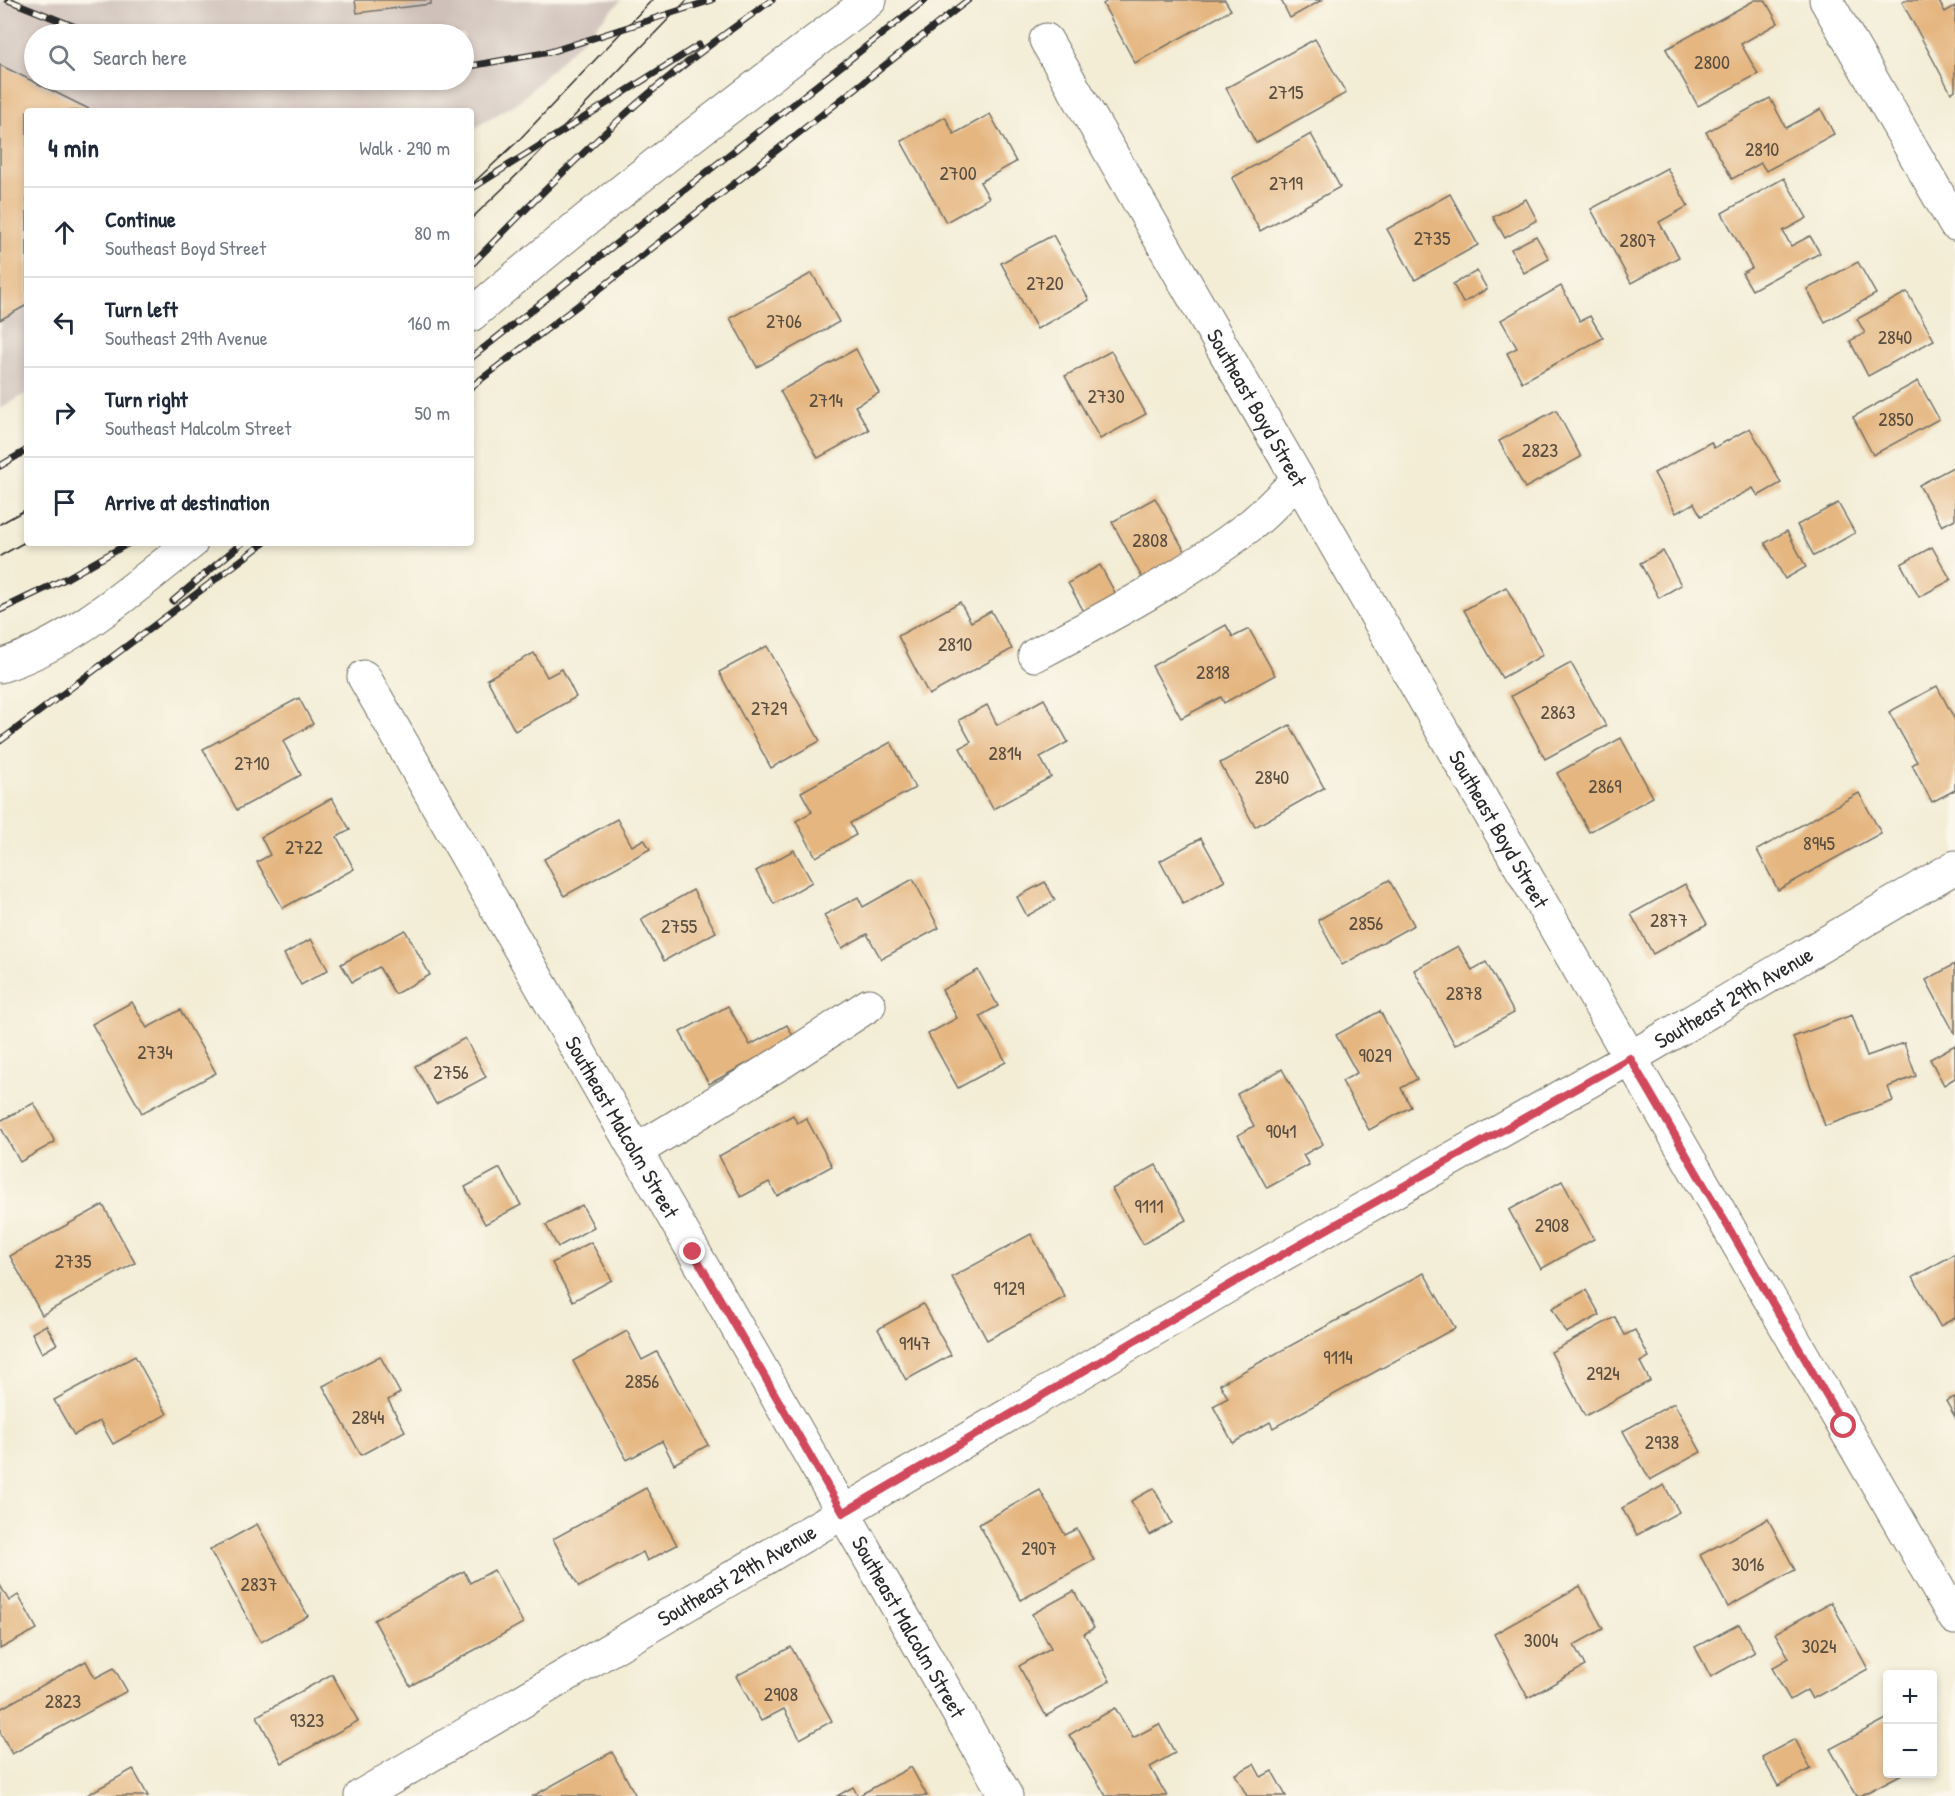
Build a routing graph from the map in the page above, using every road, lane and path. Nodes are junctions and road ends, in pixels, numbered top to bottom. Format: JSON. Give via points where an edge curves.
{"nodes":[{"id":1,"x":870,"y":0,"type":"edge"},
{"id":2,"x":1826,"y":0,"type":"edge"},
{"id":3,"x":1046,"y":40,"type":"dead end"},
{"id":4,"x":1955,"y":224,"type":"edge"},
{"id":5,"x":474,"y":312,"type":"edge"},
{"id":6,"x":1298,"y":480,"type":"junction"},
{"id":7,"x":187,"y":546,"type":"edge"},
{"id":8,"x":1035,"y":655,"type":"dead end"},
{"id":9,"x":0,"y":666,"type":"edge"},
{"id":10,"x":364,"y":677,"type":"dead end"},
{"id":11,"x":1955,"y":867,"type":"edge"},
{"id":12,"x":869,"y":1005,"type":"dead end"},
{"id":13,"x":1630,"y":1058,"type":"junction"},
{"id":14,"x":636,"y":1150,"type":"junction"},
{"id":15,"x":843,"y":1513,"type":"junction"},
{"id":16,"x":1955,"y":1618,"type":"edge"},
{"id":17,"x":361,"y":1796,"type":"edge"},
{"id":18,"x":1006,"y":1796,"type":"edge"}],
"edges":[{"from":1,"to":5,"type":"street","via":[[553,245]]},
{"from":2,"to":4,"type":"street"},
{"from":3,"to":6,"type":"street","name":"Southeast Boyd Street"},
{"from":6,"to":8,"type":"street","via":[[1253,523],[1187,570]]},
{"from":6,"to":13,"type":"street","name":"Southeast Boyd Street"},
{"from":7,"to":9,"type":"street","via":[[92,619],[51,645]]},
{"from":10,"to":14,"type":"street","name":"Southeast Malcolm Street"},
{"from":11,"to":13,"type":"street","name":"Southeast 29th Avenue"},
{"from":12,"to":14,"type":"street"},
{"from":13,"to":15,"type":"street","name":"Southeast 29th Avenue","via":[[1265,1264]]},
{"from":13,"to":16,"type":"street","name":"Southeast Boyd Street"},
{"from":14,"to":15,"type":"street","name":"Southeast Malcolm Street"},
{"from":15,"to":17,"type":"street","name":"Southeast 29th Avenue"},
{"from":15,"to":18,"type":"street","name":"Southeast Malcolm Street"}]}
